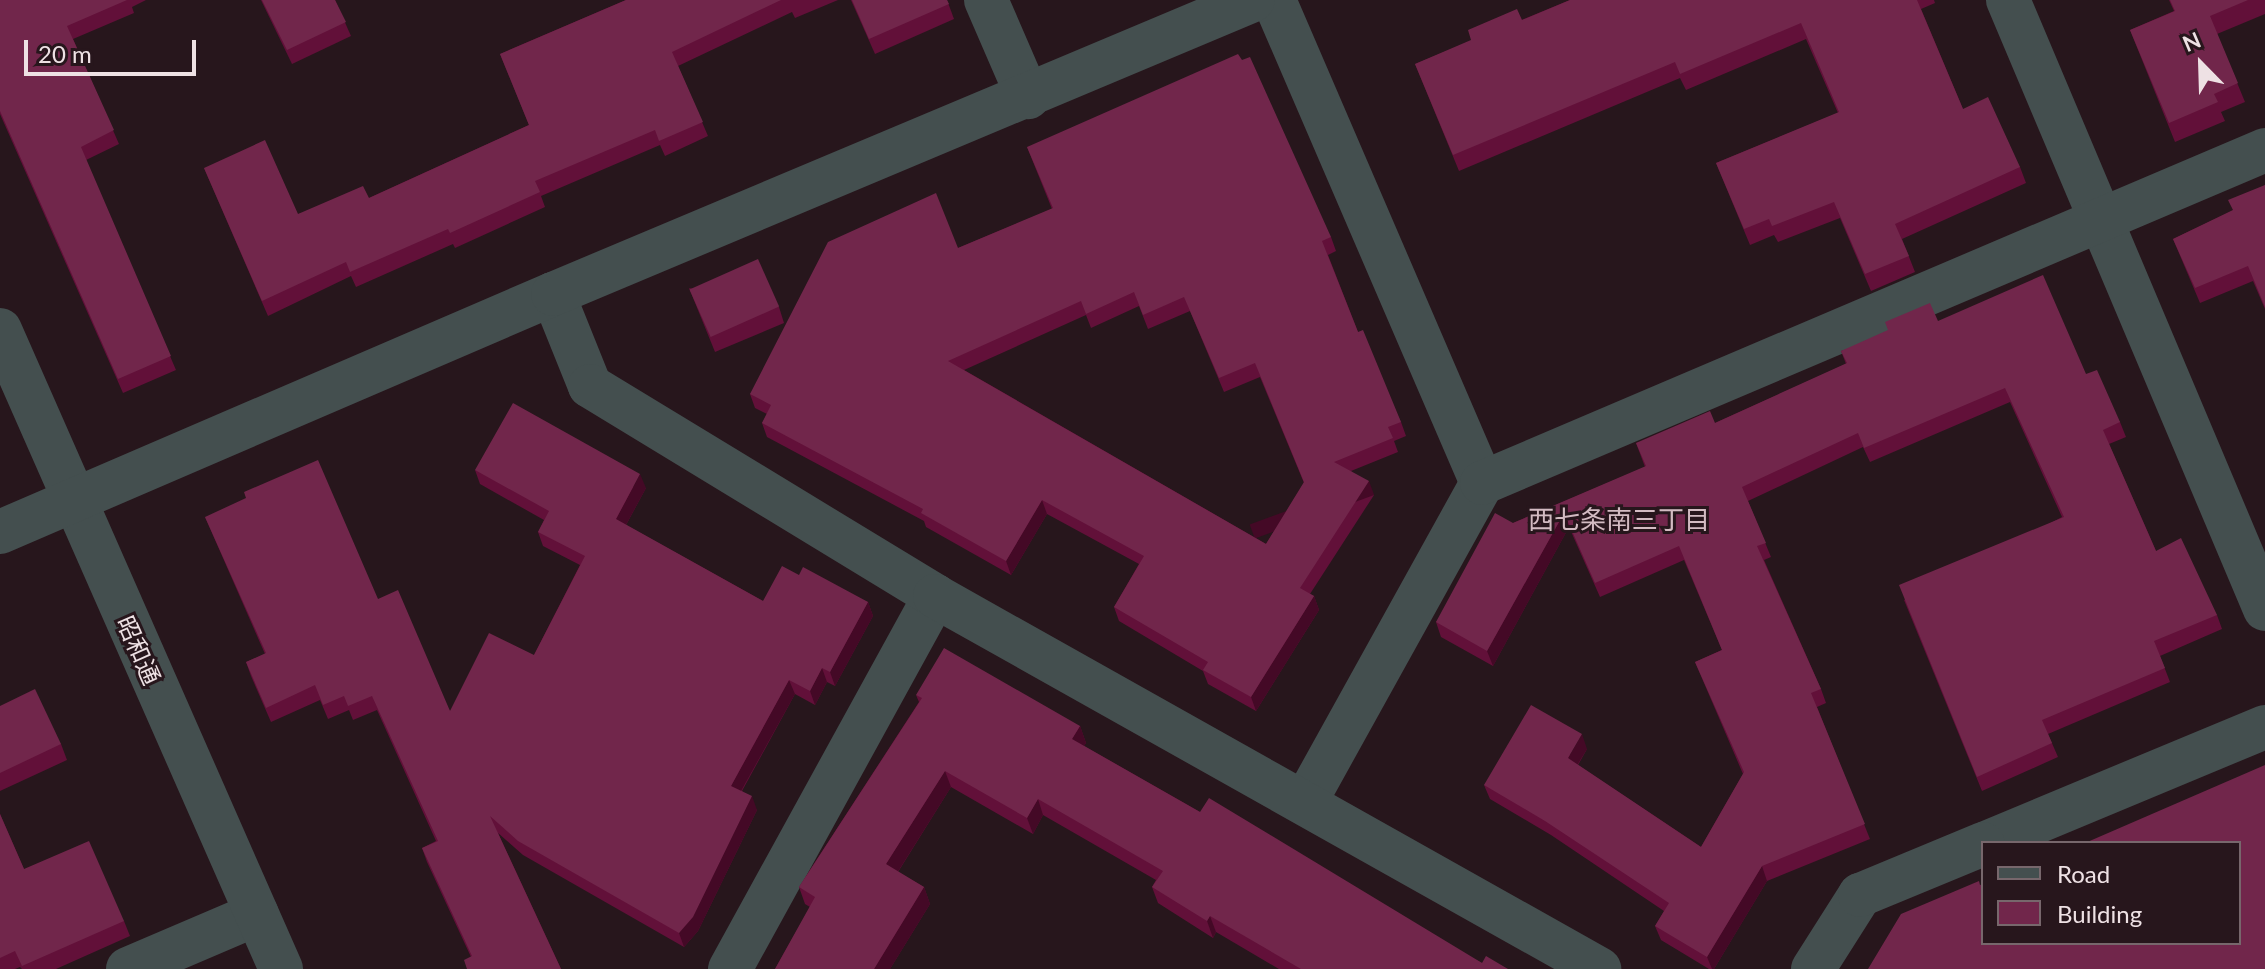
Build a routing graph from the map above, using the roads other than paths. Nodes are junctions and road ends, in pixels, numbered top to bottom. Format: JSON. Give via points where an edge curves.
{"nodes":[{"id":1,"x":986,"y":0,"type":"edge"},
{"id":2,"x":1253,"y":0,"type":"edge"},
{"id":3,"x":1274,"y":0,"type":"edge"},
{"id":4,"x":2008,"y":0,"type":"edge"},
{"id":5,"x":1028,"y":97,"type":"junction"},
{"id":6,"x":2265,"y":150,"type":"edge"},
{"id":7,"x":2101,"y":220,"type":"junction"},
{"id":8,"x":553,"y":294,"type":"junction"},
{"id":9,"x":0,"y":330,"type":"edge"},
{"id":10,"x":1482,"y":483,"type":"junction"},
{"id":11,"x":73,"y":501,"type":"junction"},
{"id":12,"x":0,"y":532,"type":"edge"},
{"id":13,"x":935,"y":596,"type":"junction"},
{"id":14,"x":2265,"y":609,"type":"edge"},
{"id":15,"x":2265,"y":727,"type":"edge"},
{"id":16,"x":1305,"y":802,"type":"junction"},
{"id":17,"x":1991,"y":841,"type":"edge"},
{"id":18,"x":1981,"y":845,"type":"edge"},
{"id":19,"x":257,"y":914,"type":"junction"},
{"id":20,"x":128,"y":969,"type":"edge"},
{"id":21,"x":281,"y":969,"type":"edge"},
{"id":22,"x":730,"y":969,"type":"edge"},
{"id":23,"x":1599,"y":969,"type":"edge"},
{"id":24,"x":1813,"y":969,"type":"edge"}],
"edges":[{"from":1,"to":5,"type":"street"},
{"from":2,"to":5,"type":"street"},
{"from":3,"to":10,"type":"street"},
{"from":4,"to":7,"type":"street"},
{"from":5,"to":8,"type":"street"},
{"from":6,"to":7,"type":"street"},
{"from":7,"to":10,"type":"street"},
{"from":7,"to":14,"type":"street"},
{"from":8,"to":11,"type":"street"},
{"from":8,"to":13,"type":"street","via":[[590,386]]},
{"from":9,"to":11,"type":"street","name":"昭和通"},
{"from":10,"to":16,"type":"street"},
{"from":11,"to":12,"type":"street"},
{"from":11,"to":19,"type":"street","name":"昭和通"},
{"from":13,"to":16,"type":"street"},
{"from":13,"to":22,"type":"street"},
{"from":15,"to":17,"type":"street"},
{"from":16,"to":23,"type":"street"},
{"from":18,"to":24,"type":"street","via":[[1860,895]]},
{"from":19,"to":20,"type":"street"},
{"from":19,"to":21,"type":"street","name":"昭和通"}]}
